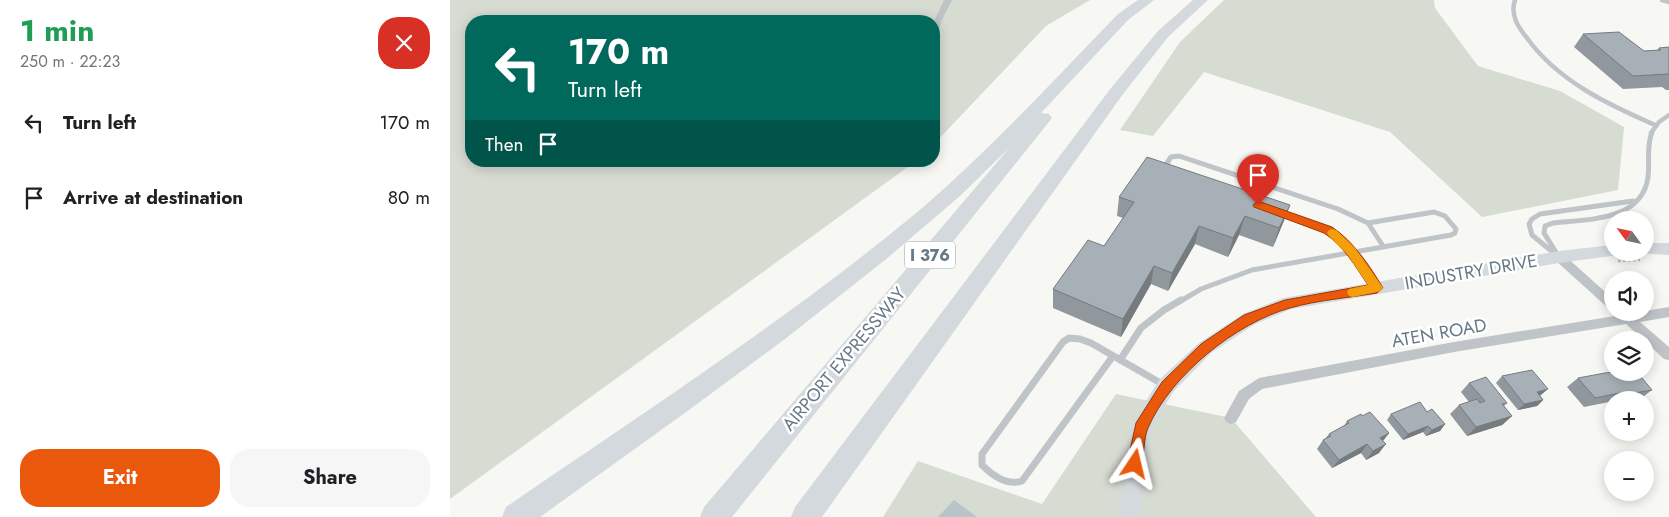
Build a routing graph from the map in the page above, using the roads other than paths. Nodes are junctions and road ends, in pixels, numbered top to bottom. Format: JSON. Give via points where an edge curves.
{"nodes":[{"id":1,"x":948,"y":0,"type":"edge"},
{"id":2,"x":1147,"y":0,"type":"edge"},
{"id":3,"x":1154,"y":0,"type":"edge"},
{"id":4,"x":1201,"y":0,"type":"edge"},
{"id":5,"x":1515,"y":0,"type":"edge"},
{"id":6,"x":1662,"y":0,"type":"edge"},
{"id":7,"x":1669,"y":2,"type":"edge"},
{"id":8,"x":940,"y":16,"type":"edge"},
{"id":9,"x":1117,"y":91,"type":"junction"},
{"id":10,"x":1669,"y":115,"type":"edge"},
{"id":11,"x":1655,"y":124,"type":"junction"},
{"id":12,"x":1171,"y":174,"type":"edge"},
{"id":13,"x":1633,"y":201,"type":"junction"},
{"id":14,"x":1272,"y":210,"type":"edge"},
{"id":15,"x":1567,"y":211,"type":"junction"},
{"id":16,"x":1576,"y":220,"type":"junction"},
{"id":17,"x":1368,"y":223,"type":"junction"},
{"id":18,"x":1383,"y":246,"type":"junction"},
{"id":19,"x":1669,"y":248,"type":"edge"},
{"id":20,"x":1351,"y":251,"type":"junction"},
{"id":21,"x":1654,"y":252,"type":"edge"},
{"id":22,"x":1604,"y":256,"type":"edge"},
{"id":23,"x":1559,"y":257,"type":"junction"},
{"id":24,"x":1377,"y":288,"type":"junction"},
{"id":25,"x":1604,"y":298,"type":"edge"},
{"id":26,"x":1669,"y":312,"type":"edge"},
{"id":27,"x":1654,"y":313,"type":"edge"},
{"id":28,"x":1604,"y":320,"type":"edge"},
{"id":29,"x":1630,"y":321,"type":"edge"},
{"id":30,"x":1669,"y":355,"type":"edge"},
{"id":31,"x":1113,"y":356,"type":"junction"},
{"id":32,"x":1120,"y":360,"type":"junction"},
{"id":33,"x":1166,"y":386,"type":"junction"},
{"id":34,"x":1231,"y":418,"type":"dead end"},
{"id":35,"x":516,"y":517,"type":"edge"},
{"id":36,"x":714,"y":517,"type":"edge"},
{"id":37,"x":805,"y":517,"type":"edge"},
{"id":38,"x":824,"y":517,"type":"edge"},
{"id":39,"x":1128,"y":517,"type":"edge"}],
"edges":[{"from":1,"to":8,"type":"street"},
{"from":2,"to":35,"type":"highway","via":[[1123,17],[929,212],[832,292]]},
{"from":3,"to":36,"type":"highway","name":"AIRPORT EXPRESSWAY","number":"I 376","via":[[1117,32],[1079,74]]},
{"from":4,"to":9,"type":"highway","number":"I 376","via":[[1163,34]]},
{"from":5,"to":11,"type":"lane","via":[[1515,19],[1530,44],[1548,63],[1595,96]]},
{"from":6,"to":7,"type":"lane"},
{"from":9,"to":37,"type":"highway","number":"I 376"},
{"from":9,"to":38,"type":"highway"},
{"from":10,"to":11,"type":"lane"},
{"from":11,"to":13,"type":"lane","via":[[1648,142],[1648,179],[1645,189]]},
{"from":12,"to":17,"type":"lane","via":[[1165,166],[1171,157],[1179,156],[1338,209]]},
{"from":13,"to":15,"type":"lane"},
{"from":13,"to":16,"type":"lane","via":[[1624,210],[1607,216]]},
{"from":14,"to":20,"type":"lane","via":[[1328,230]]},
{"from":15,"to":16,"type":"lane"},
{"from":15,"to":23,"type":"lane","via":[[1540,214],[1529,222],[1533,237]]},
{"from":16,"to":23,"type":"lane","via":[[1545,226],[1544,232]]},
{"from":17,"to":18,"type":"lane"},
{"from":17,"to":18,"type":"lane","via":[[1434,212],[1445,216],[1456,229],[1451,235]]},
{"from":18,"to":20,"type":"lane"},
{"from":19,"to":21,"type":"street"},
{"from":20,"to":24,"type":"lane"},
{"from":20,"to":32,"type":"lane","via":[[1252,270],[1201,289],[1164,310],[1141,328]]},
{"from":22,"to":23,"type":"street","name":"INDUSTRY DRIVE"},
{"from":23,"to":24,"type":"street","name":"INDUSTRY DRIVE"},
{"from":23,"to":25,"type":"street"},
{"from":24,"to":33,"type":"street","name":"INDUSTRY DRIVE","via":[[1289,303],[1249,319],[1205,348]]},
{"from":26,"to":27,"type":"street","name":"ATEN ROAD"},
{"from":28,"to":34,"type":"street","name":"ATEN ROAD","via":[[1259,384],[1244,395]]},
{"from":29,"to":30,"type":"street"},
{"from":31,"to":31,"type":"lane","via":[[1078,338],[1065,340],[982,454],[982,465],[1011,483],[1022,481]]},
{"from":31,"to":32,"type":"lane"},
{"from":32,"to":33,"type":"lane"},
{"from":33,"to":39,"type":"street","name":"INDUSTRY DRIVE","via":[[1141,427]]}]}
